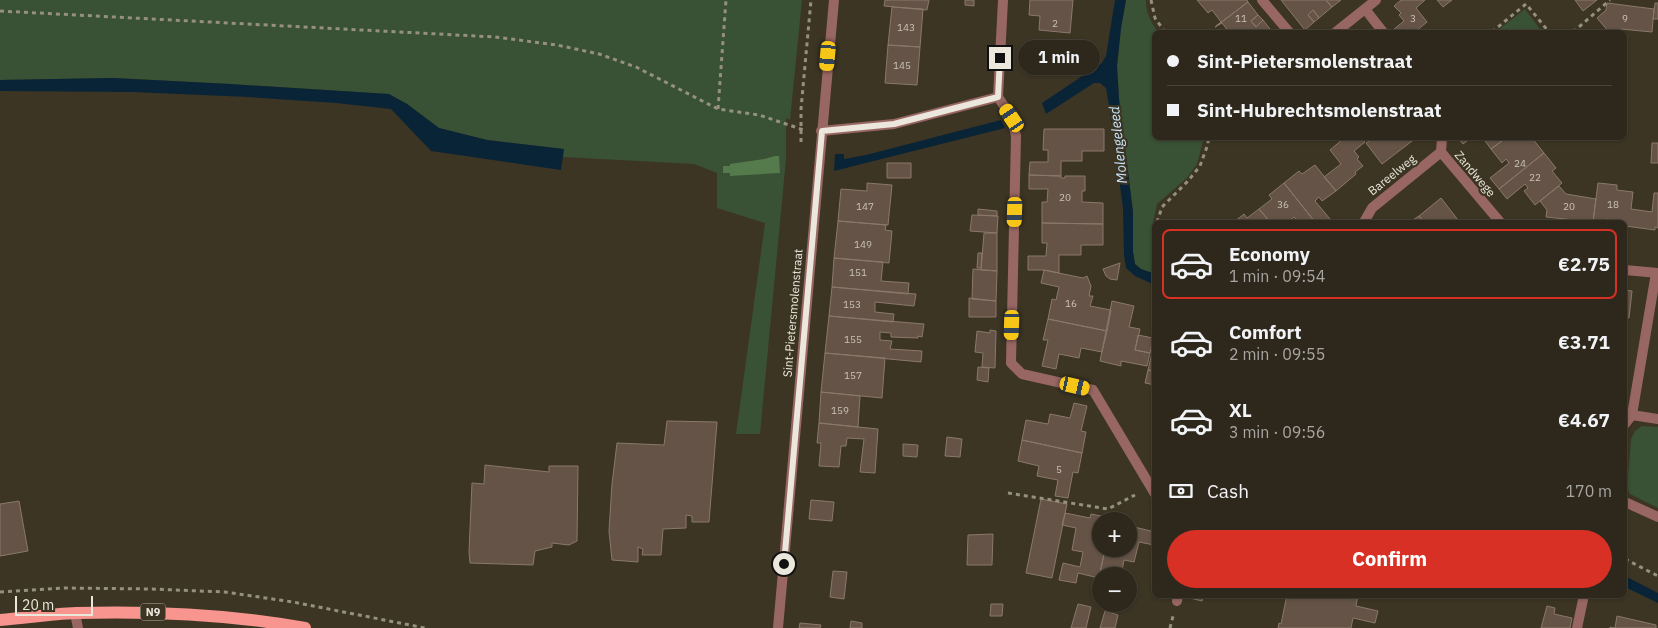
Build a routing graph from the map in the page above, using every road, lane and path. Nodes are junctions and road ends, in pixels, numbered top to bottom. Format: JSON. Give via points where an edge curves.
{"nodes":[{"id":1,"x":726,"y":0,"type":"edge"},
{"id":2,"x":811,"y":0,"type":"edge"},
{"id":3,"x":834,"y":0,"type":"edge"},
{"id":4,"x":1003,"y":0,"type":"edge"},
{"id":5,"x":1151,"y":0,"type":"edge"},
{"id":6,"x":1262,"y":0,"type":"edge"},
{"id":7,"x":1376,"y":0,"type":"edge"},
{"id":8,"x":1610,"y":0,"type":"edge"},
{"id":9,"x":1365,"y":9,"type":"junction"},
{"id":10,"x":0,"y":11,"type":"edge"},
{"id":11,"x":1164,"y":30,"type":"edge"},
{"id":12,"x":1287,"y":30,"type":"edge"},
{"id":13,"x":1339,"y":30,"type":"edge"},
{"id":14,"x":1381,"y":30,"type":"edge"},
{"id":15,"x":1494,"y":30,"type":"edge"},
{"id":16,"x":1547,"y":30,"type":"edge"},
{"id":17,"x":1576,"y":30,"type":"edge"},
{"id":18,"x":998,"y":97,"type":"junction"},
{"id":19,"x":718,"y":109,"type":"junction"},
{"id":20,"x":822,"y":131,"type":"junction"},
{"id":21,"x":1208,"y":140,"type":"edge"},
{"id":22,"x":1442,"y":140,"type":"edge"},
{"id":23,"x":1441,"y":152,"type":"junction"},
{"id":24,"x":1158,"y":220,"type":"edge"},
{"id":25,"x":1365,"y":220,"type":"edge"},
{"id":26,"x":1498,"y":220,"type":"edge"},
{"id":27,"x":1627,"y":270,"type":"edge"},
{"id":28,"x":1657,"y":273,"type":"edge"},
{"id":29,"x":1632,"y":415,"type":"junction"},
{"id":30,"x":1658,"y":419,"type":"edge"},
{"id":31,"x":1627,"y":421,"type":"edge"},
{"id":32,"x":1152,"y":485,"type":"edge"},
{"id":33,"x":1152,"y":489,"type":"edge"},
{"id":34,"x":1008,"y":493,"type":"dead end"},
{"id":35,"x":1627,"y":503,"type":"edge"},
{"id":36,"x":1658,"y":517,"type":"edge"},
{"id":37,"x":1627,"y":560,"type":"edge"},
{"id":38,"x":1658,"y":576,"type":"edge"},
{"id":39,"x":1583,"y":598,"type":"edge"},
{"id":40,"x":74,"y":614,"type":"junction"},
{"id":41,"x":0,"y":620,"type":"edge"},
{"id":42,"x":78,"y":628,"type":"edge"},
{"id":43,"x":305,"y":628,"type":"edge"},
{"id":44,"x":778,"y":628,"type":"edge"},
{"id":45,"x":1576,"y":628,"type":"edge"}],
"edges":[{"from":1,"to":19,"type":"path"},
{"from":2,"to":19,"type":"path","via":[[801,130],[759,115]]},
{"from":3,"to":20,"type":"street","name":"Sint-Pietersmolenstraat"},
{"from":4,"to":18,"type":"street"},
{"from":5,"to":11,"type":"path","via":[[1155,18]]},
{"from":6,"to":12,"type":"street"},
{"from":7,"to":9,"type":"street"},
{"from":8,"to":17,"type":"path"},
{"from":9,"to":13,"type":"street"},
{"from":9,"to":14,"type":"street"},
{"from":10,"to":19,"type":"path","via":[[494,37],[556,45],[599,54],[636,67]]},
{"from":15,"to":16,"type":"path","via":[[1526,4]]},
{"from":18,"to":20,"type":"street","via":[[894,124]]},
{"from":18,"to":32,"type":"street","via":[[1012,118],[1016,136],[1011,363],[1022,374],[1093,390]]},
{"from":20,"to":44,"type":"street","name":"Sint-Pietersmolenstraat"},
{"from":21,"to":24,"type":"path","via":[[1200,166],[1162,207]]},
{"from":22,"to":23,"type":"street","name":"Zandwege"},
{"from":23,"to":25,"type":"street","name":"Bareelweg","via":[[1372,208]]},
{"from":23,"to":26,"type":"street","name":"Zandwege"},
{"from":27,"to":28,"type":"street"},
{"from":28,"to":29,"type":"street"},
{"from":29,"to":30,"type":"street"},
{"from":29,"to":31,"type":"street"},
{"from":33,"to":34,"type":"path","via":[[1108,509]]},
{"from":35,"to":36,"type":"street"},
{"from":37,"to":38,"type":"path"},
{"from":39,"to":45,"type":"street"},
{"from":40,"to":41,"type":"main road","number":"N9"},
{"from":40,"to":42,"type":"street"},
{"from":40,"to":43,"type":"main road","number":"N9","via":[[158,612],[216,615]]}]}
